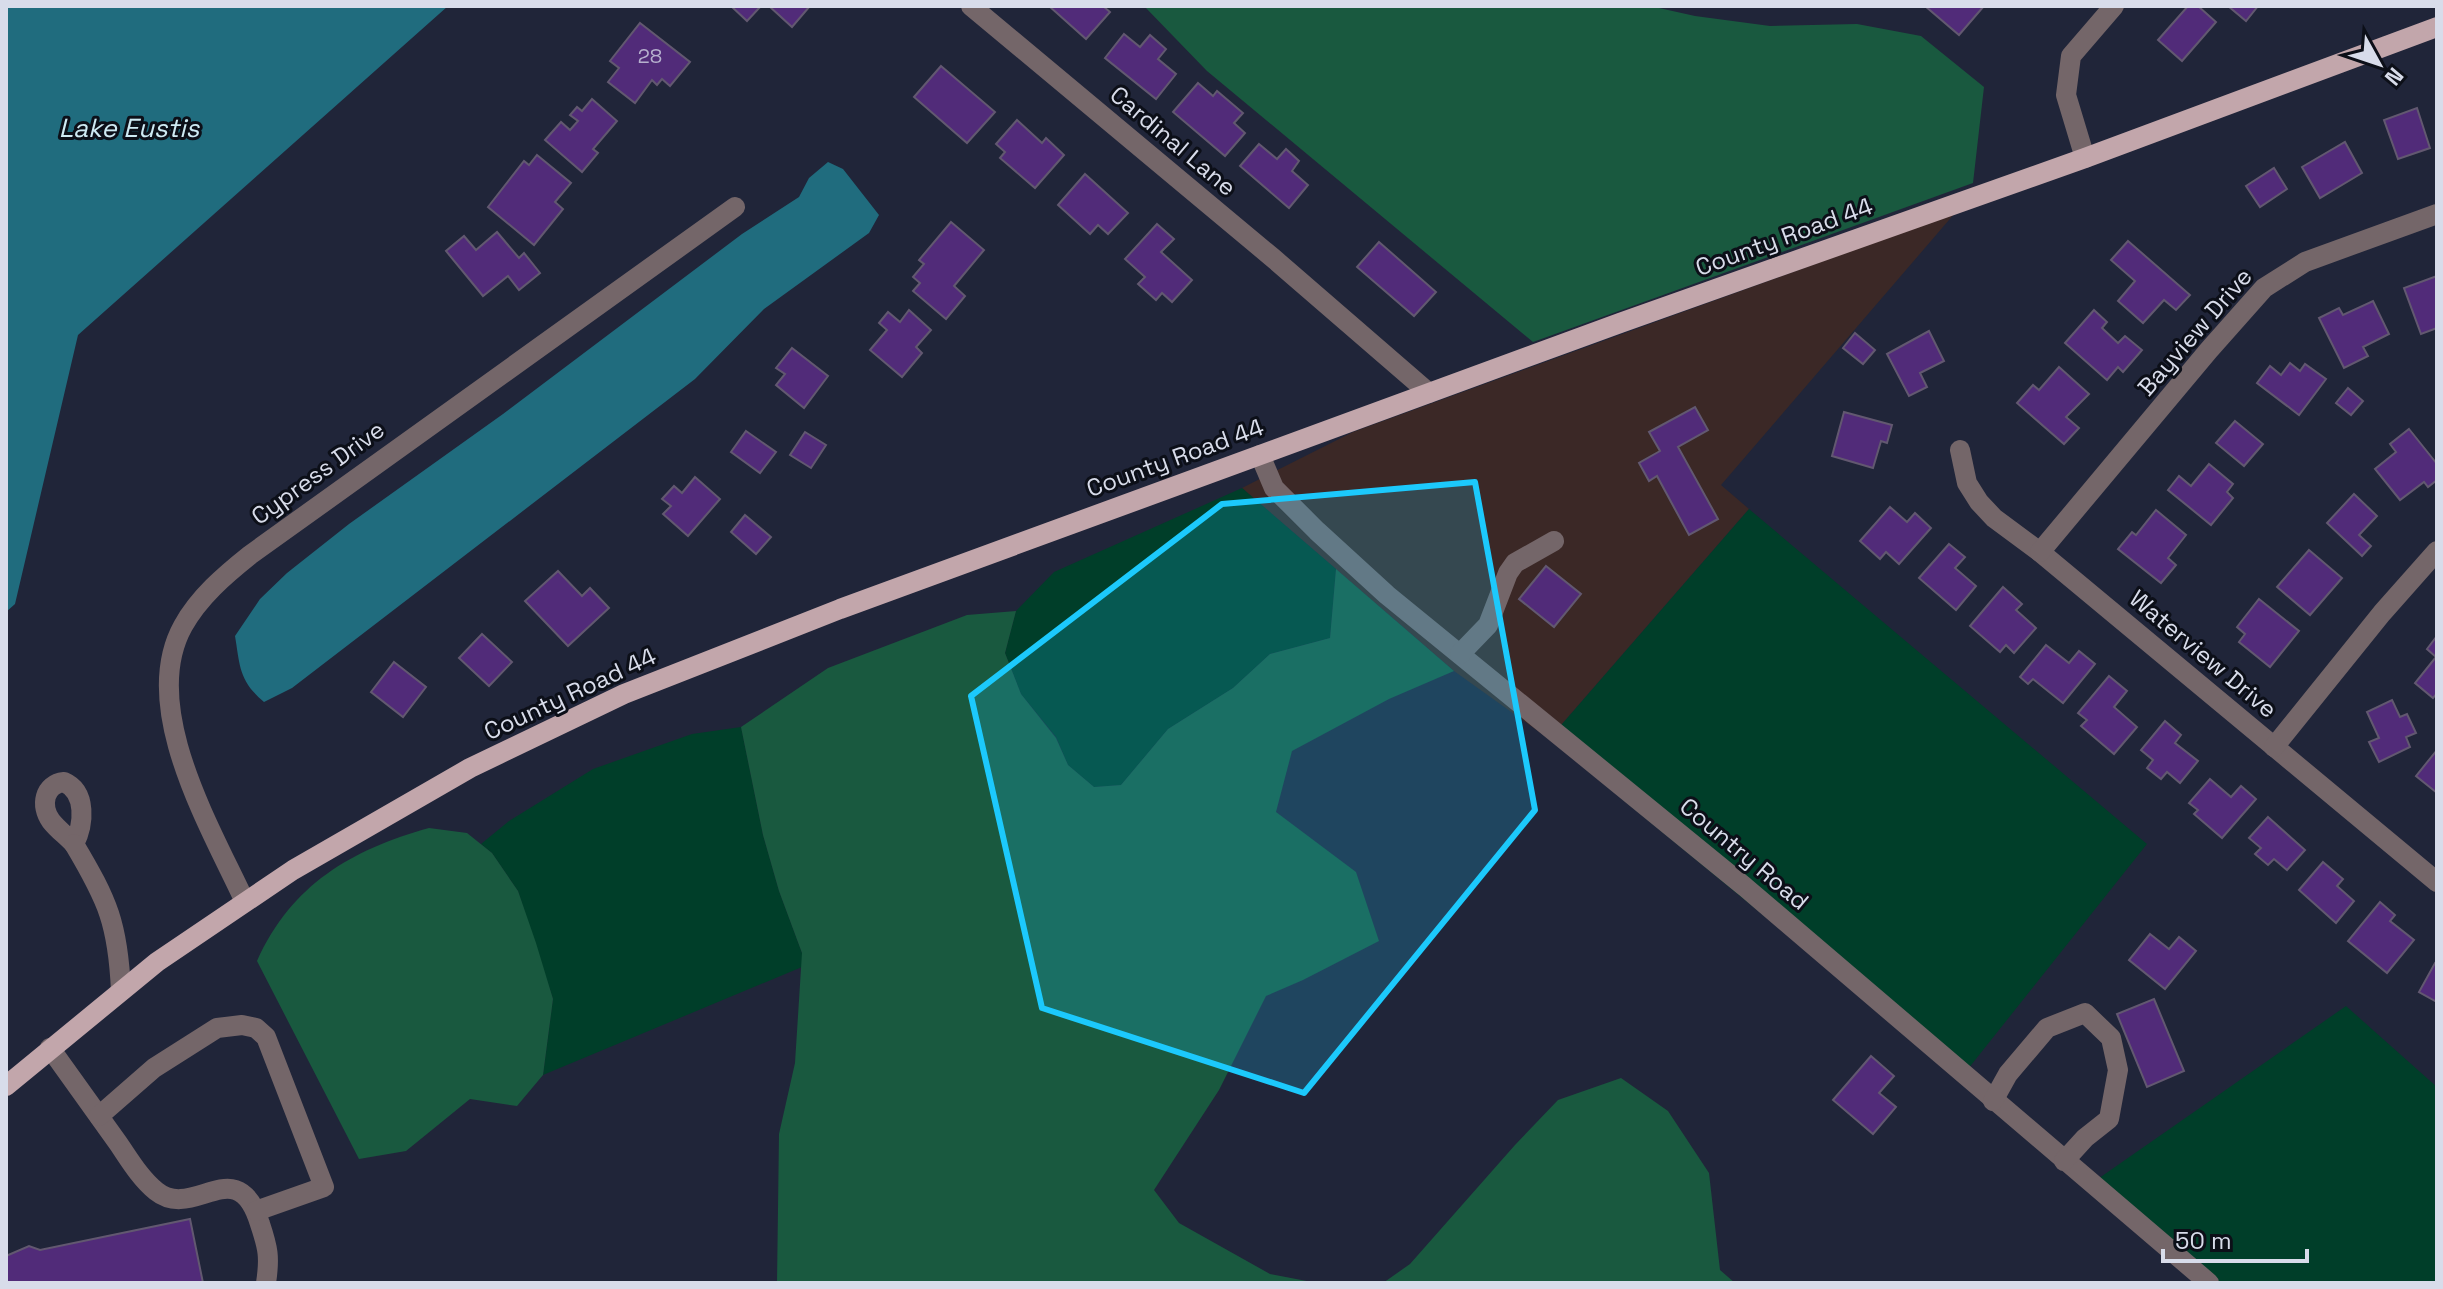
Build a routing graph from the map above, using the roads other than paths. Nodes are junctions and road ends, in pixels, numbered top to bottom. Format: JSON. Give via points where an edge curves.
{"nodes":[{"id":1,"x":971,"y":6,"type":"edge"},
{"id":2,"x":2114,"y":6,"type":"edge"},
{"id":3,"x":2437,"y":27,"type":"edge"},
{"id":4,"x":2085,"y":158,"type":"junction"},
{"id":5,"x":735,"y":207,"type":"dead end"},
{"id":6,"x":2437,"y":214,"type":"edge"},
{"id":7,"x":1429,"y":393,"type":"junction"},
{"id":8,"x":1960,"y":450,"type":"dead end"},
{"id":9,"x":1260,"y":455,"type":"junction"},
{"id":10,"x":1554,"y":541,"type":"dead end"},
{"id":11,"x":2437,"y":551,"type":"edge"},
{"id":12,"x":2040,"y":552,"type":"junction"},
{"id":13,"x":1460,"y":654,"type":"junction"},
{"id":14,"x":2274,"y":747,"type":"junction"},
{"id":15,"x":74,"y":844,"type":"dead end"},
{"id":16,"x":2437,"y":882,"type":"edge"},
{"id":17,"x":245,"y":902,"type":"junction"},
{"id":18,"x":121,"y":991,"type":"junction"},
{"id":19,"x":50,"y":1048,"type":"junction"},
{"id":20,"x":7,"y":1084,"type":"edge"},
{"id":21,"x":1993,"y":1101,"type":"junction"},
{"id":22,"x":99,"y":1116,"type":"junction"},
{"id":23,"x":2064,"y":1161,"type":"junction"},
{"id":24,"x":256,"y":1211,"type":"junction"},
{"id":25,"x":266,"y":1283,"type":"edge"},
{"id":26,"x":2209,"y":1283,"type":"edge"}],
"edges":[{"from":1,"to":7,"type":"street","name":"Cardinal Lane"},
{"from":2,"to":4,"type":"street","via":[[2071,56],[2066,95]]},
{"from":3,"to":4,"type":"main road","name":"County Road 44"},
{"from":4,"to":7,"type":"main road","name":"County Road 44"},
{"from":5,"to":17,"type":"street","name":"Cypress Drive","via":[[291,524],[221,579],[191,615],[173,659],[171,722]]},
{"from":6,"to":12,"type":"street","name":"Bayview Drive","via":[[2305,262],[2264,288]]},
{"from":7,"to":9,"type":"main road","name":"County Road 44"},
{"from":8,"to":12,"type":"street","name":"Waterview Drive","via":[[1967,483],[1979,502]]},
{"from":9,"to":13,"type":"street","name":"Country Road","via":[[1274,488],[1317,531]]},
{"from":9,"to":17,"type":"main road","name":"County Road 44","via":[[624,694],[470,768]]},
{"from":10,"to":13,"type":"street","via":[[1515,563],[1488,625]]},
{"from":11,"to":14,"type":"street"},
{"from":12,"to":14,"type":"street","name":"Waterview Drive"},
{"from":13,"to":21,"type":"street","name":"Country Road","via":[[1745,887]]},
{"from":14,"to":16,"type":"street","name":"Waterview Drive"},
{"from":15,"to":18,"type":"street","via":[[111,914]]},
{"from":17,"to":18,"type":"main road","name":"County Road 44"},
{"from":18,"to":19,"type":"main road","name":"County Road 44"},
{"from":19,"to":20,"type":"main road","name":"County Road 44"},
{"from":19,"to":22,"type":"street"},
{"from":21,"to":23,"type":"street","name":"Country Road"},
{"from":21,"to":23,"type":"street","via":[[2047,1028],[2085,1013],[2111,1038],[2118,1070],[2109,1119]]},
{"from":22,"to":24,"type":"street","via":[[160,1194],[172,1199],[235,1189],[249,1197]]},
{"from":22,"to":24,"type":"street","via":[[154,1068],[217,1028],[256,1028],[266,1037],[324,1187]]},
{"from":23,"to":26,"type":"street","name":"Country Road"},
{"from":24,"to":25,"type":"street","via":[[271,1256]]}]}
